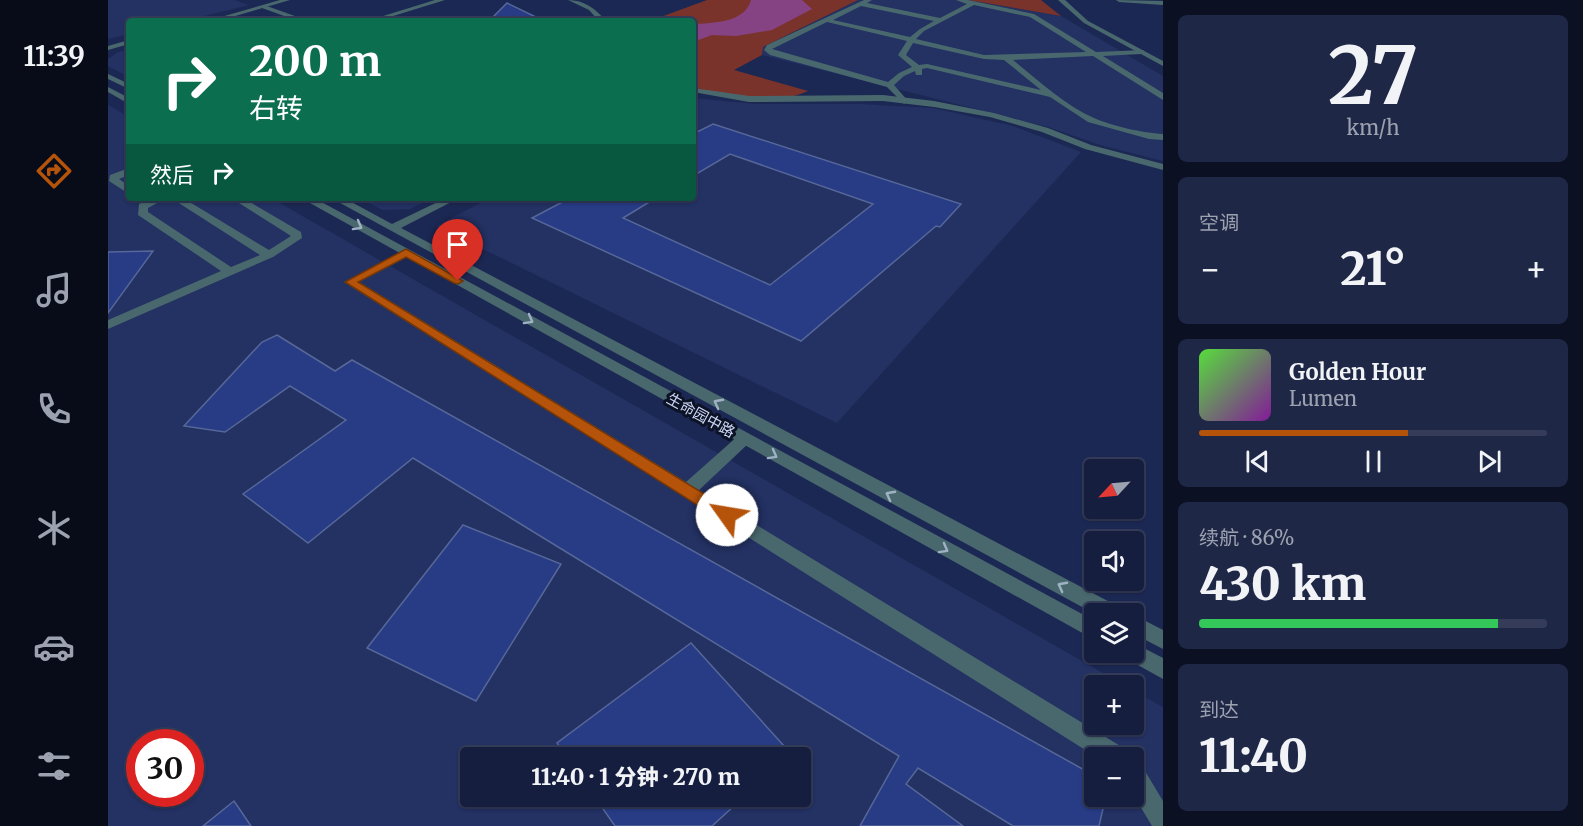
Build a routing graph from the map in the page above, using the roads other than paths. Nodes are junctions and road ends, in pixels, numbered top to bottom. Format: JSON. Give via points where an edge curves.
{"nodes":[{"id":1,"x":287,"y":0,"type":"edge"},
{"id":2,"x":442,"y":0,"type":"edge"},
{"id":3,"x":571,"y":0,"type":"edge"},
{"id":4,"x":869,"y":0,"type":"edge"},
{"id":5,"x":959,"y":0,"type":"edge"},
{"id":6,"x":1061,"y":0,"type":"edge"},
{"id":7,"x":1119,"y":0,"type":"edge"},
{"id":8,"x":973,"y":3,"type":"junction"},
{"id":9,"x":1163,"y":3,"type":"edge"},
{"id":10,"x":860,"y":4,"type":"junction"},
{"id":11,"x":264,"y":7,"type":"junction"},
{"id":12,"x":222,"y":18,"type":"edge"},
{"id":13,"x":295,"y":18,"type":"edge"},
{"id":14,"x":380,"y":18,"type":"edge"},
{"id":15,"x":600,"y":18,"type":"edge"},
{"id":16,"x":826,"y":20,"type":"junction"},
{"id":17,"x":940,"y":20,"type":"junction"},
{"id":18,"x":911,"y":40,"type":"junction"},
{"id":19,"x":126,"y":43,"type":"edge"},
{"id":20,"x":108,"y":48,"type":"edge"},
{"id":21,"x":1141,"y":52,"type":"junction"},
{"id":22,"x":1096,"y":54,"type":"junction"},
{"id":23,"x":984,"y":57,"type":"junction"},
{"id":24,"x":1006,"y":58,"type":"junction"},
{"id":25,"x":975,"y":62,"type":"dead end"},
{"id":26,"x":1163,"y":64,"type":"edge"},
{"id":27,"x":916,"y":67,"type":"junction"},
{"id":28,"x":965,"y":67,"type":"dead end"},
{"id":29,"x":956,"y":72,"type":"junction"},
{"id":30,"x":108,"y":76,"type":"edge"},
{"id":31,"x":126,"y":85,"type":"edge"},
{"id":32,"x":886,"y":87,"type":"junction"},
{"id":33,"x":108,"y":89,"type":"edge"},
{"id":34,"x":696,"y":90,"type":"edge"},
{"id":35,"x":1053,"y":95,"type":"junction"},
{"id":36,"x":1163,"y":97,"type":"edge"},
{"id":37,"x":126,"y":98,"type":"edge"},
{"id":38,"x":904,"y":100,"type":"junction"},
{"id":39,"x":1163,"y":137,"type":"edge"},
{"id":40,"x":1163,"y":167,"type":"edge"},
{"id":41,"x":126,"y":172,"type":"edge"},
{"id":42,"x":126,"y":189,"type":"edge"},
{"id":43,"x":154,"y":201,"type":"edge"},
{"id":44,"x":181,"y":201,"type":"edge"},
{"id":45,"x":241,"y":201,"type":"edge"},
{"id":46,"x":311,"y":201,"type":"edge"},
{"id":47,"x":342,"y":201,"type":"edge"},
{"id":48,"x":448,"y":201,"type":"edge"},
{"id":49,"x":392,"y":228,"type":"junction"},
{"id":50,"x":406,"y":253,"type":"junction"},
{"id":51,"x":269,"y":255,"type":"junction"},
{"id":52,"x":230,"y":272,"type":"junction"},
{"id":53,"x":108,"y":325,"type":"edge"},
{"id":54,"x":744,"y":439,"type":"junction"},
{"id":55,"x":687,"y":491,"type":"junction"},
{"id":56,"x":1093,"y":603,"type":"edge"},
{"id":57,"x":1084,"y":625,"type":"edge"},
{"id":58,"x":1144,"y":630,"type":"edge"},
{"id":59,"x":1163,"y":640,"type":"edge"},
{"id":60,"x":1144,"y":658,"type":"edge"},
{"id":61,"x":1163,"y":669,"type":"edge"},
{"id":62,"x":1101,"y":747,"type":"edge"},
{"id":63,"x":1144,"y":791,"type":"edge"},
{"id":64,"x":1163,"y":824,"type":"edge"}],
"edges":[{"from":1,"to":11,"type":"street"},
{"from":2,"to":14,"type":"street"},
{"from":3,"to":15,"type":"street"},
{"from":4,"to":10,"type":"street"},
{"from":5,"to":8,"type":"street"},
{"from":6,"to":21,"type":"street","via":[[1086,22]]},
{"from":7,"to":9,"type":"street"},
{"from":8,"to":17,"type":"street"},
{"from":8,"to":22,"type":"street","via":[[1032,15]]},
{"from":10,"to":16,"type":"street"},
{"from":10,"to":17,"type":"street"},
{"from":11,"to":12,"type":"street"},
{"from":11,"to":13,"type":"street"},
{"from":16,"to":18,"type":"street"},
{"from":16,"to":32,"type":"street","via":[[768,50]]},
{"from":17,"to":18,"type":"street"},
{"from":18,"to":23,"type":"street"},
{"from":18,"to":27,"type":"street","via":[[902,55]]},
{"from":19,"to":20,"type":"street"},
{"from":21,"to":22,"type":"street"},
{"from":21,"to":26,"type":"street"},
{"from":22,"to":24,"type":"street"},
{"from":22,"to":36,"type":"street"},
{"from":23,"to":24,"type":"street"},
{"from":23,"to":25,"type":"street"},
{"from":24,"to":35,"type":"street"},
{"from":27,"to":29,"type":"street"},
{"from":27,"to":32,"type":"street"},
{"from":28,"to":29,"type":"street"},
{"from":29,"to":35,"type":"street"},
{"from":30,"to":31,"type":"street"},
{"from":32,"to":38,"type":"street"},
{"from":33,"to":37,"type":"street"},
{"from":34,"to":38,"type":"street","via":[[749,99]]},
{"from":35,"to":39,"type":"street","via":[[1091,120]]},
{"from":38,"to":40,"type":"street","via":[[992,114],[1088,147]]},
{"from":41,"to":42,"type":"street","via":[[114,177],[114,181]]},
{"from":43,"to":52,"type":"street","via":[[143,206],[142,213]]},
{"from":44,"to":51,"type":"street"},
{"from":45,"to":51,"type":"street","via":[[297,234],[285,247]]},
{"from":46,"to":50,"type":"street","name":"生命园中路","one_way":true},
{"from":47,"to":49,"type":"street","name":"生命园中路"},
{"from":48,"to":49,"type":"street"},
{"from":56,"to":49,"type":"street","name":"生命园中路","one_way":true},
{"from":50,"to":54,"type":"street","name":"生命园中路","one_way":true},
{"from":50,"to":55,"type":"street","via":[[350,282]]},
{"from":51,"to":52,"type":"street"},
{"from":52,"to":53,"type":"street"},
{"from":54,"to":55,"type":"street"},
{"from":54,"to":57,"type":"street","name":"生命园中路","one_way":true},
{"from":55,"to":62,"type":"street"},
{"from":58,"to":59,"type":"street"},
{"from":60,"to":61,"type":"street"},
{"from":63,"to":64,"type":"street"}]}
